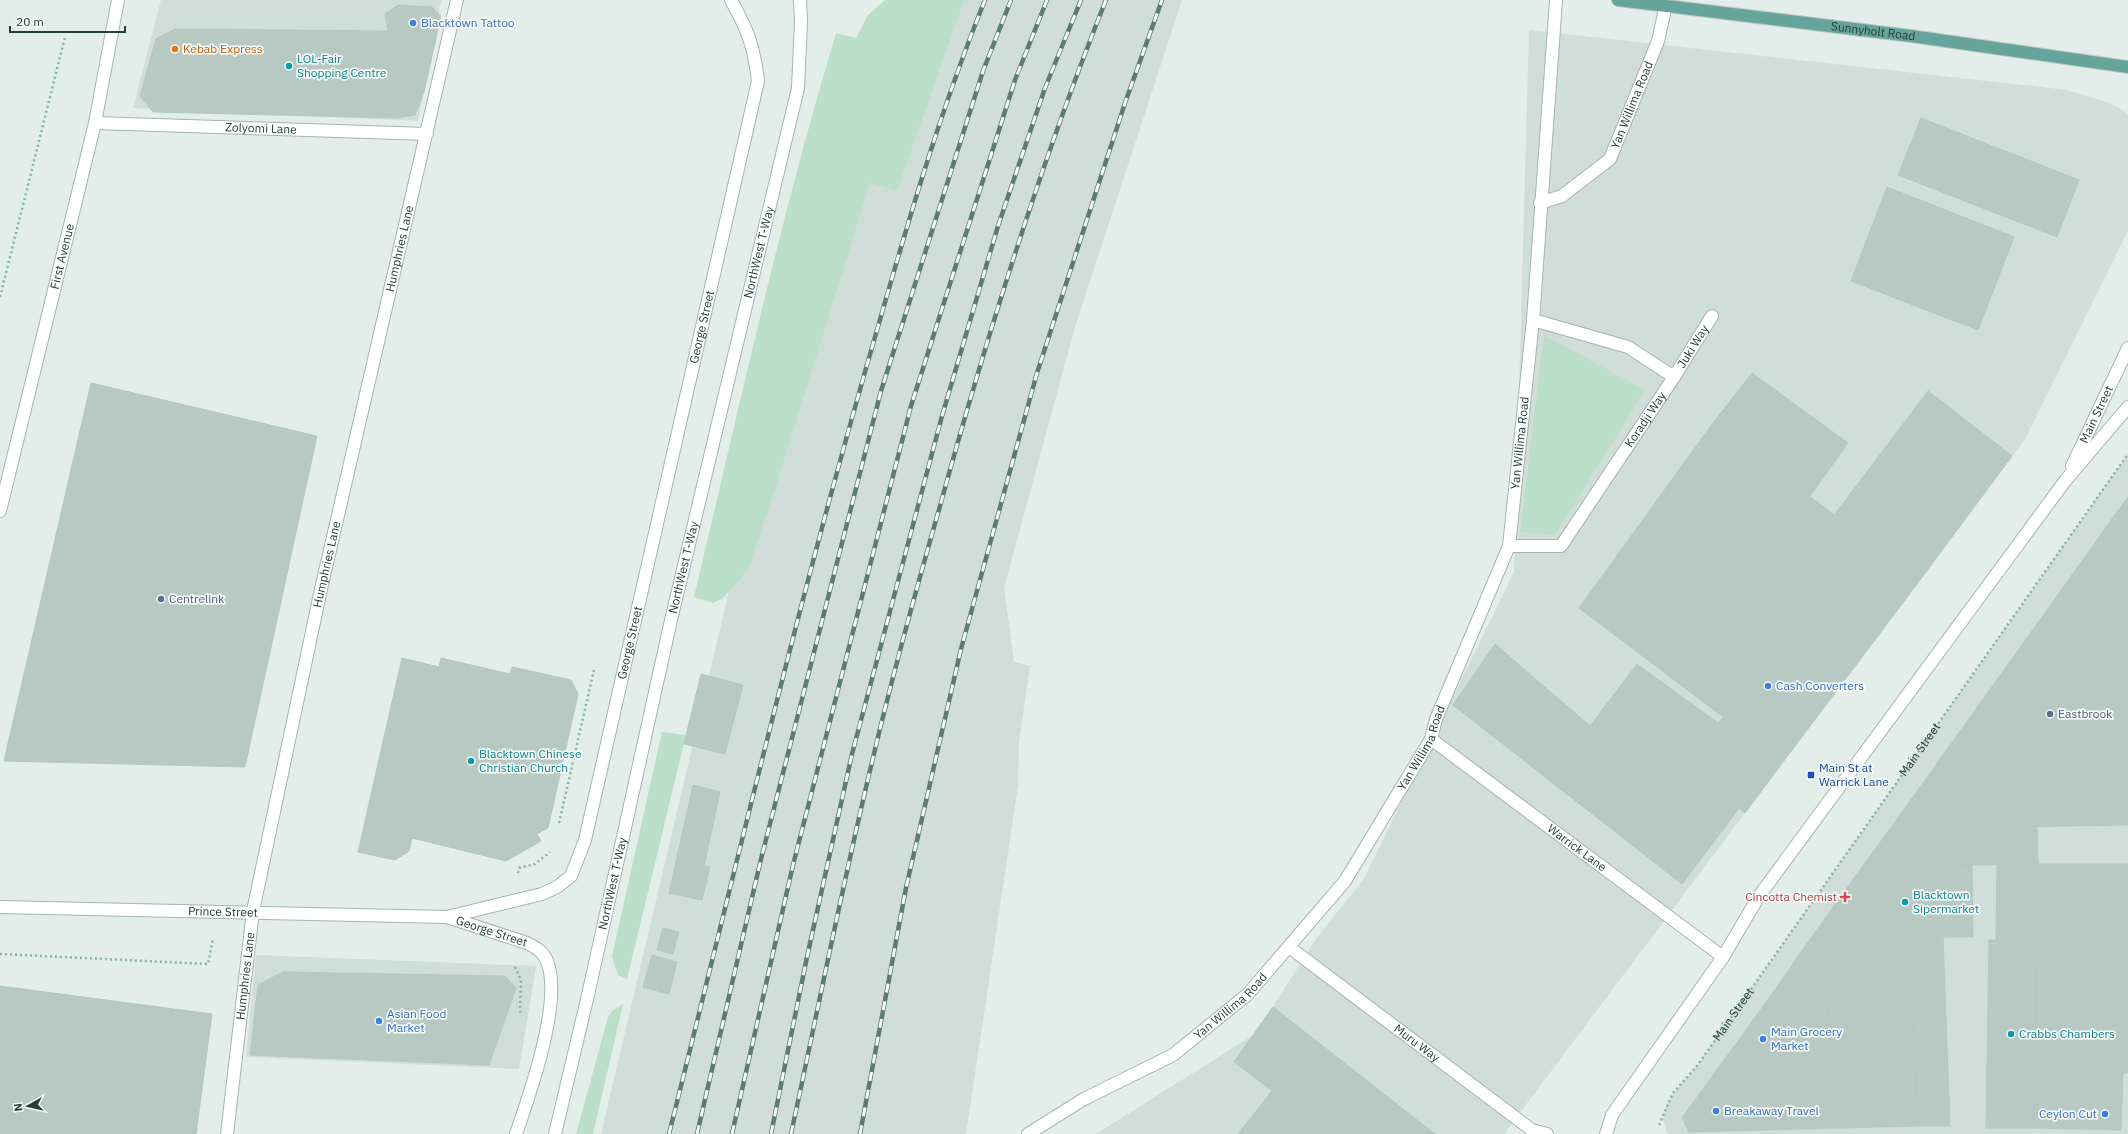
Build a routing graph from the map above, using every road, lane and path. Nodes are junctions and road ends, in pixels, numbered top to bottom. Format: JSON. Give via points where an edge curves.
{"nodes":[{"id":1,"x":118,"y":0,"type":"edge"},
{"id":2,"x":457,"y":0,"type":"edge"},
{"id":3,"x":731,"y":0,"type":"edge"},
{"id":4,"x":800,"y":0,"type":"edge"},
{"id":5,"x":1556,"y":0,"type":"edge"},
{"id":6,"x":1618,"y":0,"type":"edge"},
{"id":7,"x":1664,"y":3,"type":"edge"},
{"id":8,"x":65,"y":37,"type":"dead end"},
{"id":9,"x":2128,"y":67,"type":"edge"},
{"id":10,"x":95,"y":123,"type":"junction"},
{"id":11,"x":427,"y":134,"type":"junction"},
{"id":12,"x":1540,"y":203,"type":"junction"},
{"id":13,"x":0,"y":297,"type":"edge"},
{"id":14,"x":1712,"y":316,"type":"dead end"},
{"id":15,"x":1533,"y":320,"type":"junction"},
{"id":16,"x":2128,"y":348,"type":"edge"},
{"id":17,"x":1674,"y":377,"type":"junction"},
{"id":18,"x":2128,"y":407,"type":"edge"},
{"id":19,"x":2128,"y":454,"type":"edge"},
{"id":20,"x":2065,"y":481,"type":"junction"},
{"id":21,"x":0,"y":511,"type":"edge"},
{"id":22,"x":1509,"y":546,"type":"junction"},
{"id":23,"x":595,"y":666,"type":"dead end"},
{"id":24,"x":1431,"y":739,"type":"junction"},
{"id":25,"x":559,"y":828,"type":"dead end"},
{"id":26,"x":552,"y":848,"type":"dead end"},
{"id":27,"x":518,"y":875,"type":"dead end"},
{"id":28,"x":0,"y":907,"type":"edge"},
{"id":29,"x":218,"y":910,"type":"junction"},
{"id":30,"x":253,"y":911,"type":"junction"},
{"id":31,"x":447,"y":917,"type":"junction"},
{"id":32,"x":1289,"y":947,"type":"junction"},
{"id":33,"x":0,"y":954,"type":"edge"},
{"id":34,"x":1723,"y":956,"type":"junction"},
{"id":35,"x":513,"y":963,"type":"dead end"},
{"id":36,"x":520,"y":1021,"type":"dead end"},
{"id":37,"x":1659,"y":1125,"type":"dead end"},
{"id":38,"x":227,"y":1134,"type":"edge"},
{"id":39,"x":516,"y":1134,"type":"edge"},
{"id":40,"x":555,"y":1134,"type":"edge"},
{"id":41,"x":1028,"y":1134,"type":"edge"},
{"id":42,"x":1547,"y":1134,"type":"edge"},
{"id":43,"x":1606,"y":1134,"type":"edge"}],
"edges":[{"from":1,"to":10,"type":"street","name":"First Avenue"},
{"from":2,"to":11,"type":"street","name":"Humphries Lane"},
{"from":3,"to":31,"type":"street","name":"George Street","via":[[746,26],[754,51],[758,81],[583,846],[571,876],[557,887],[542,894]]},
{"from":4,"to":40,"type":"street","name":"NorthWest T-Way","via":[[798,88],[671,620]]},
{"from":5,"to":12,"type":"street","name":"Yan Willima Road"},
{"from":6,"to":7,"type":"main road","name":"Sunnyholt Road"},
{"from":7,"to":9,"type":"main road","name":"Sunnyholt Road"},
{"from":7,"to":12,"type":"street","name":"Yan Willima Road","via":[[1658,41],[1610,159],[1562,196]]},
{"from":8,"to":13,"type":"path"},
{"from":10,"to":11,"type":"street","name":"Zolyomi Lane"},
{"from":10,"to":21,"type":"street","name":"First Avenue"},
{"from":11,"to":30,"type":"street","name":"Humphries Lane","via":[[321,589]]},
{"from":12,"to":15,"type":"street","name":"Yan Willima Road"},
{"from":14,"to":17,"type":"street","name":"Juki Way"},
{"from":15,"to":17,"type":"street","via":[[1628,347]]},
{"from":15,"to":22,"type":"street","name":"Yan Willima Road"},
{"from":16,"to":20,"type":"street","name":"Main Street"},
{"from":17,"to":22,"type":"street","name":"Koradji Way","via":[[1561,546]]},
{"from":18,"to":20,"type":"street","name":"Main Street"},
{"from":19,"to":37,"type":"path","name":"Main Street","via":[[1706,1053],[1673,1093]]},
{"from":20,"to":34,"type":"street","name":"Main Street","via":[[1759,896]]},
{"from":22,"to":24,"type":"street","name":"Yan Willima Road","via":[[1436,719]]},
{"from":23,"to":25,"type":"path"},
{"from":24,"to":32,"type":"street","name":"Yan Willima Road","via":[[1345,881]]},
{"from":24,"to":34,"type":"street","name":"Warrick Lane"},
{"from":26,"to":27,"type":"path","via":[[535,864],[519,868]]},
{"from":28,"to":29,"type":"street","name":"Prince Street"},
{"from":29,"to":30,"type":"street","name":"Prince Street"},
{"from":29,"to":33,"type":"path","via":[[208,964]]},
{"from":30,"to":31,"type":"street","name":"Prince Street"},
{"from":30,"to":38,"type":"street","name":"Humphries Lane"},
{"from":31,"to":39,"type":"street","name":"George Street","via":[[527,942],[538,949],[546,960],[551,977],[546,1028],[536,1071]]},
{"from":32,"to":41,"type":"street","name":"Yan Willima Road","via":[[1248,994],[1173,1055],[1084,1099]]},
{"from":32,"to":42,"type":"street","name":"Muru Way","via":[[1532,1130]]},
{"from":34,"to":43,"type":"street","name":"Main Street","via":[[1612,1115]]},
{"from":35,"to":36,"type":"path","via":[[521,980]]}]}
